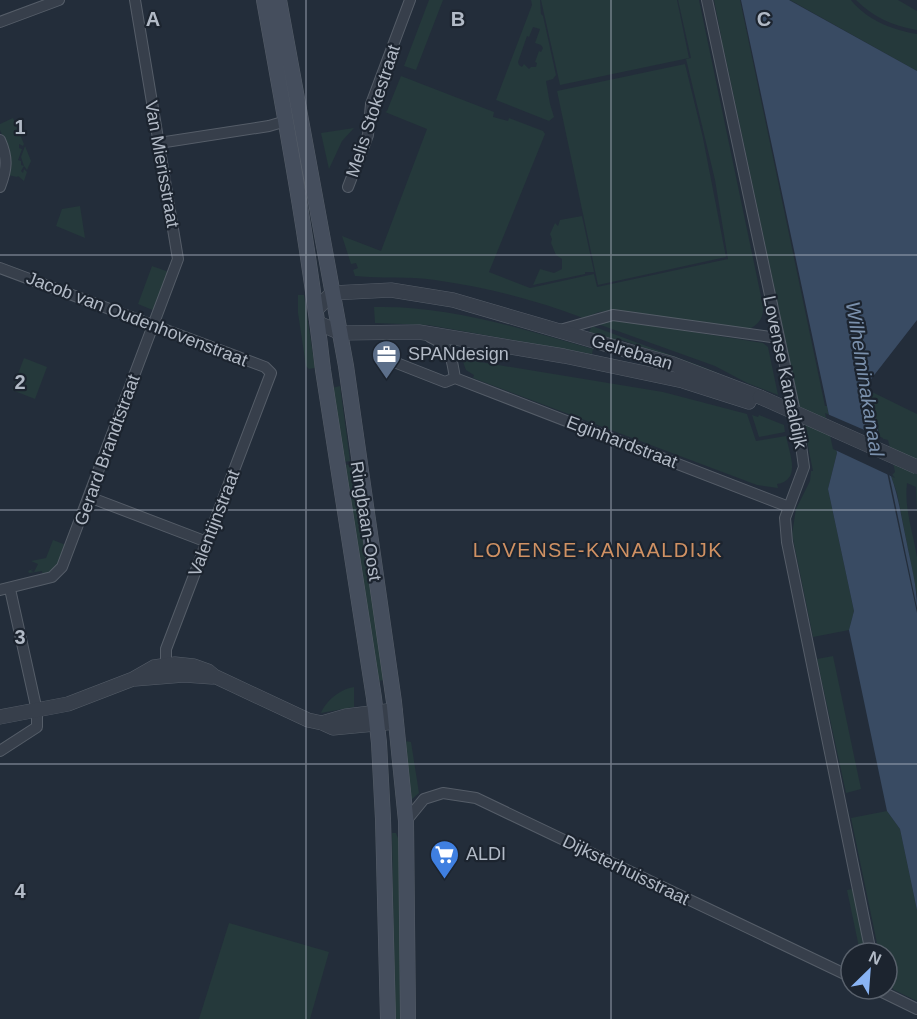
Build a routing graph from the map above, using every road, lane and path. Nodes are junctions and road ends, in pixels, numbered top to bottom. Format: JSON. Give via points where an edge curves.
{"nodes":[{"id":1,"x":59,"y":0,"type":"edge"},
{"id":2,"x":135,"y":0,"type":"edge"},
{"id":3,"x":264,"y":0,"type":"edge"},
{"id":4,"x":279,"y":0,"type":"edge"},
{"id":5,"x":410,"y":0,"type":"edge"},
{"id":6,"x":707,"y":0,"type":"edge"},
{"id":7,"x":0,"y":22,"type":"edge"},
{"id":8,"x":286,"y":121,"type":"junction"},
{"id":9,"x":0,"y":140,"type":"edge"},
{"id":10,"x":159,"y":143,"type":"junction"},
{"id":11,"x":0,"y":187,"type":"edge"},
{"id":12,"x":348,"y":187,"type":"dead end"},
{"id":13,"x":0,"y":268,"type":"edge"},
{"id":14,"x":332,"y":293,"type":"junction"},
{"id":15,"x":317,"y":317,"type":"junction"},
{"id":16,"x":153,"y":325,"type":"junction"},
{"id":17,"x":560,"y":330,"type":"junction"},
{"id":18,"x":419,"y":332,"type":"junction"},
{"id":19,"x":341,"y":333,"type":"junction"},
{"id":20,"x":778,"y":338,"type":"junction"},
{"id":21,"x":389,"y":360,"type":"dead end"},
{"id":22,"x":271,"y":373,"type":"joint"},
{"id":23,"x":455,"y":378,"type":"junction"},
{"id":24,"x":761,"y":402,"type":"junction"},
{"id":25,"x":917,"y":466,"type":"edge"},
{"id":26,"x":917,"y":474,"type":"edge"},
{"id":27,"x":89,"y":497,"type":"junction"},
{"id":28,"x":789,"y":507,"type":"junction"},
{"id":29,"x":207,"y":542,"type":"junction"},
{"id":30,"x":5,"y":590,"type":"edge"},
{"id":31,"x":166,"y":670,"type":"junction"},
{"id":32,"x":37,"y":711,"type":"junction"},
{"id":33,"x":396,"y":716,"type":"junction"},
{"id":34,"x":0,"y":717,"type":"edge"},
{"id":35,"x":376,"y":718,"type":"junction"},
{"id":36,"x":0,"y":751,"type":"edge"},
{"id":37,"x":406,"y":821,"type":"junction"},
{"id":38,"x":869,"y":941,"type":"edge"},
{"id":39,"x":839,"y":971,"type":"edge"},
{"id":40,"x":899,"y":1000,"type":"edge"},
{"id":41,"x":917,"y":1009,"type":"edge"},
{"id":42,"x":388,"y":1019,"type":"edge"},
{"id":43,"x":408,"y":1019,"type":"edge"}],
"edges":[{"from":1,"to":7,"type":"street"},
{"from":2,"to":10,"type":"street","name":"Van Mierisstraat"},
{"from":3,"to":8,"type":"main road","name":"Ringbaan-Oost"},
{"from":4,"to":14,"type":"main road","name":"Ringbaan-Oost"},
{"from":5,"to":12,"type":"street","name":"Melis Stokestraat","via":[[371,104],[368,135]]},
{"from":6,"to":20,"type":"street","name":"Lovense Kanaaldijk"},
{"from":8,"to":10,"type":"street"},
{"from":8,"to":15,"type":"main road","name":"Ringbaan-Oost"},
{"from":9,"to":11,"type":"street","via":[[7,161]]},
{"from":10,"to":16,"type":"street","name":"Van Mierisstraat","via":[[178,259]]},
{"from":13,"to":16,"type":"street","name":"Jacob van Oudenhovenstraat"},
{"from":14,"to":15,"type":"street"},
{"from":14,"to":17,"type":"street","name":"Gelrebaan","via":[[391,290],[453,300]]},
{"from":14,"to":19,"type":"main road","name":"Ringbaan-Oost"},
{"from":15,"to":19,"type":"street"},
{"from":15,"to":35,"type":"main road","name":"Ringbaan-Oost"},
{"from":16,"to":22,"type":"street","name":"Jacob van Oudenhovenstraat","via":[[265,367]]},
{"from":16,"to":27,"type":"street","name":"Gerard Brandtstraat"},
{"from":17,"to":20,"type":"street","via":[[613,315]]},
{"from":17,"to":24,"type":"street","name":"Gelrebaan","via":[[674,364]]},
{"from":18,"to":19,"type":"street","name":"Gelrebaan"},
{"from":18,"to":23,"type":"street","via":[[443,343],[451,352]]},
{"from":18,"to":24,"type":"street","name":"Gelrebaan","via":[[564,356]]},
{"from":19,"to":33,"type":"main road","name":"Ringbaan-Oost"},
{"from":20,"to":28,"type":"street","name":"Lovense Kanaaldijk","via":[[804,467]]},
{"from":21,"to":23,"type":"street","name":"Eginhardstraat","via":[[445,382]]},
{"from":22,"to":29,"type":"street","name":"Valentijnstraat"},
{"from":23,"to":28,"type":"street","name":"Eginhardstraat"},
{"from":24,"to":25,"type":"street","name":"Gelrebaan","bridge":true},
{"from":24,"to":26,"type":"street","name":"Gelrebaan"},
{"from":27,"to":29,"type":"street"},
{"from":27,"to":30,"type":"street","name":"Gerard Brandtstraat","via":[[57,574]]},
{"from":28,"to":38,"type":"street","name":"Lovense Kanaaldijk","via":[[785,518],[787,542]]},
{"from":29,"to":31,"type":"street","name":"Valentijnstraat","via":[[166,649]]},
{"from":30,"to":32,"type":"street"},
{"from":31,"to":32,"type":"street","via":[[148,669],[133,679],[68,704]]},
{"from":31,"to":35,"type":"street","via":[[214,676],[308,720],[322,723],[333,718]]},
{"from":32,"to":34,"type":"street"},
{"from":32,"to":36,"type":"street","via":[[37,727]]},
{"from":33,"to":35,"type":"street"},
{"from":33,"to":37,"type":"main road","name":"Ringbaan-Oost"},
{"from":35,"to":42,"type":"main road","name":"Ringbaan-Oost"},
{"from":37,"to":39,"type":"street","name":"Dijksterhuisstraat","via":[[423,799],[443,793],[476,798]]},
{"from":37,"to":43,"type":"main road","name":"Ringbaan-Oost"},
{"from":40,"to":41,"type":"street"}]}
